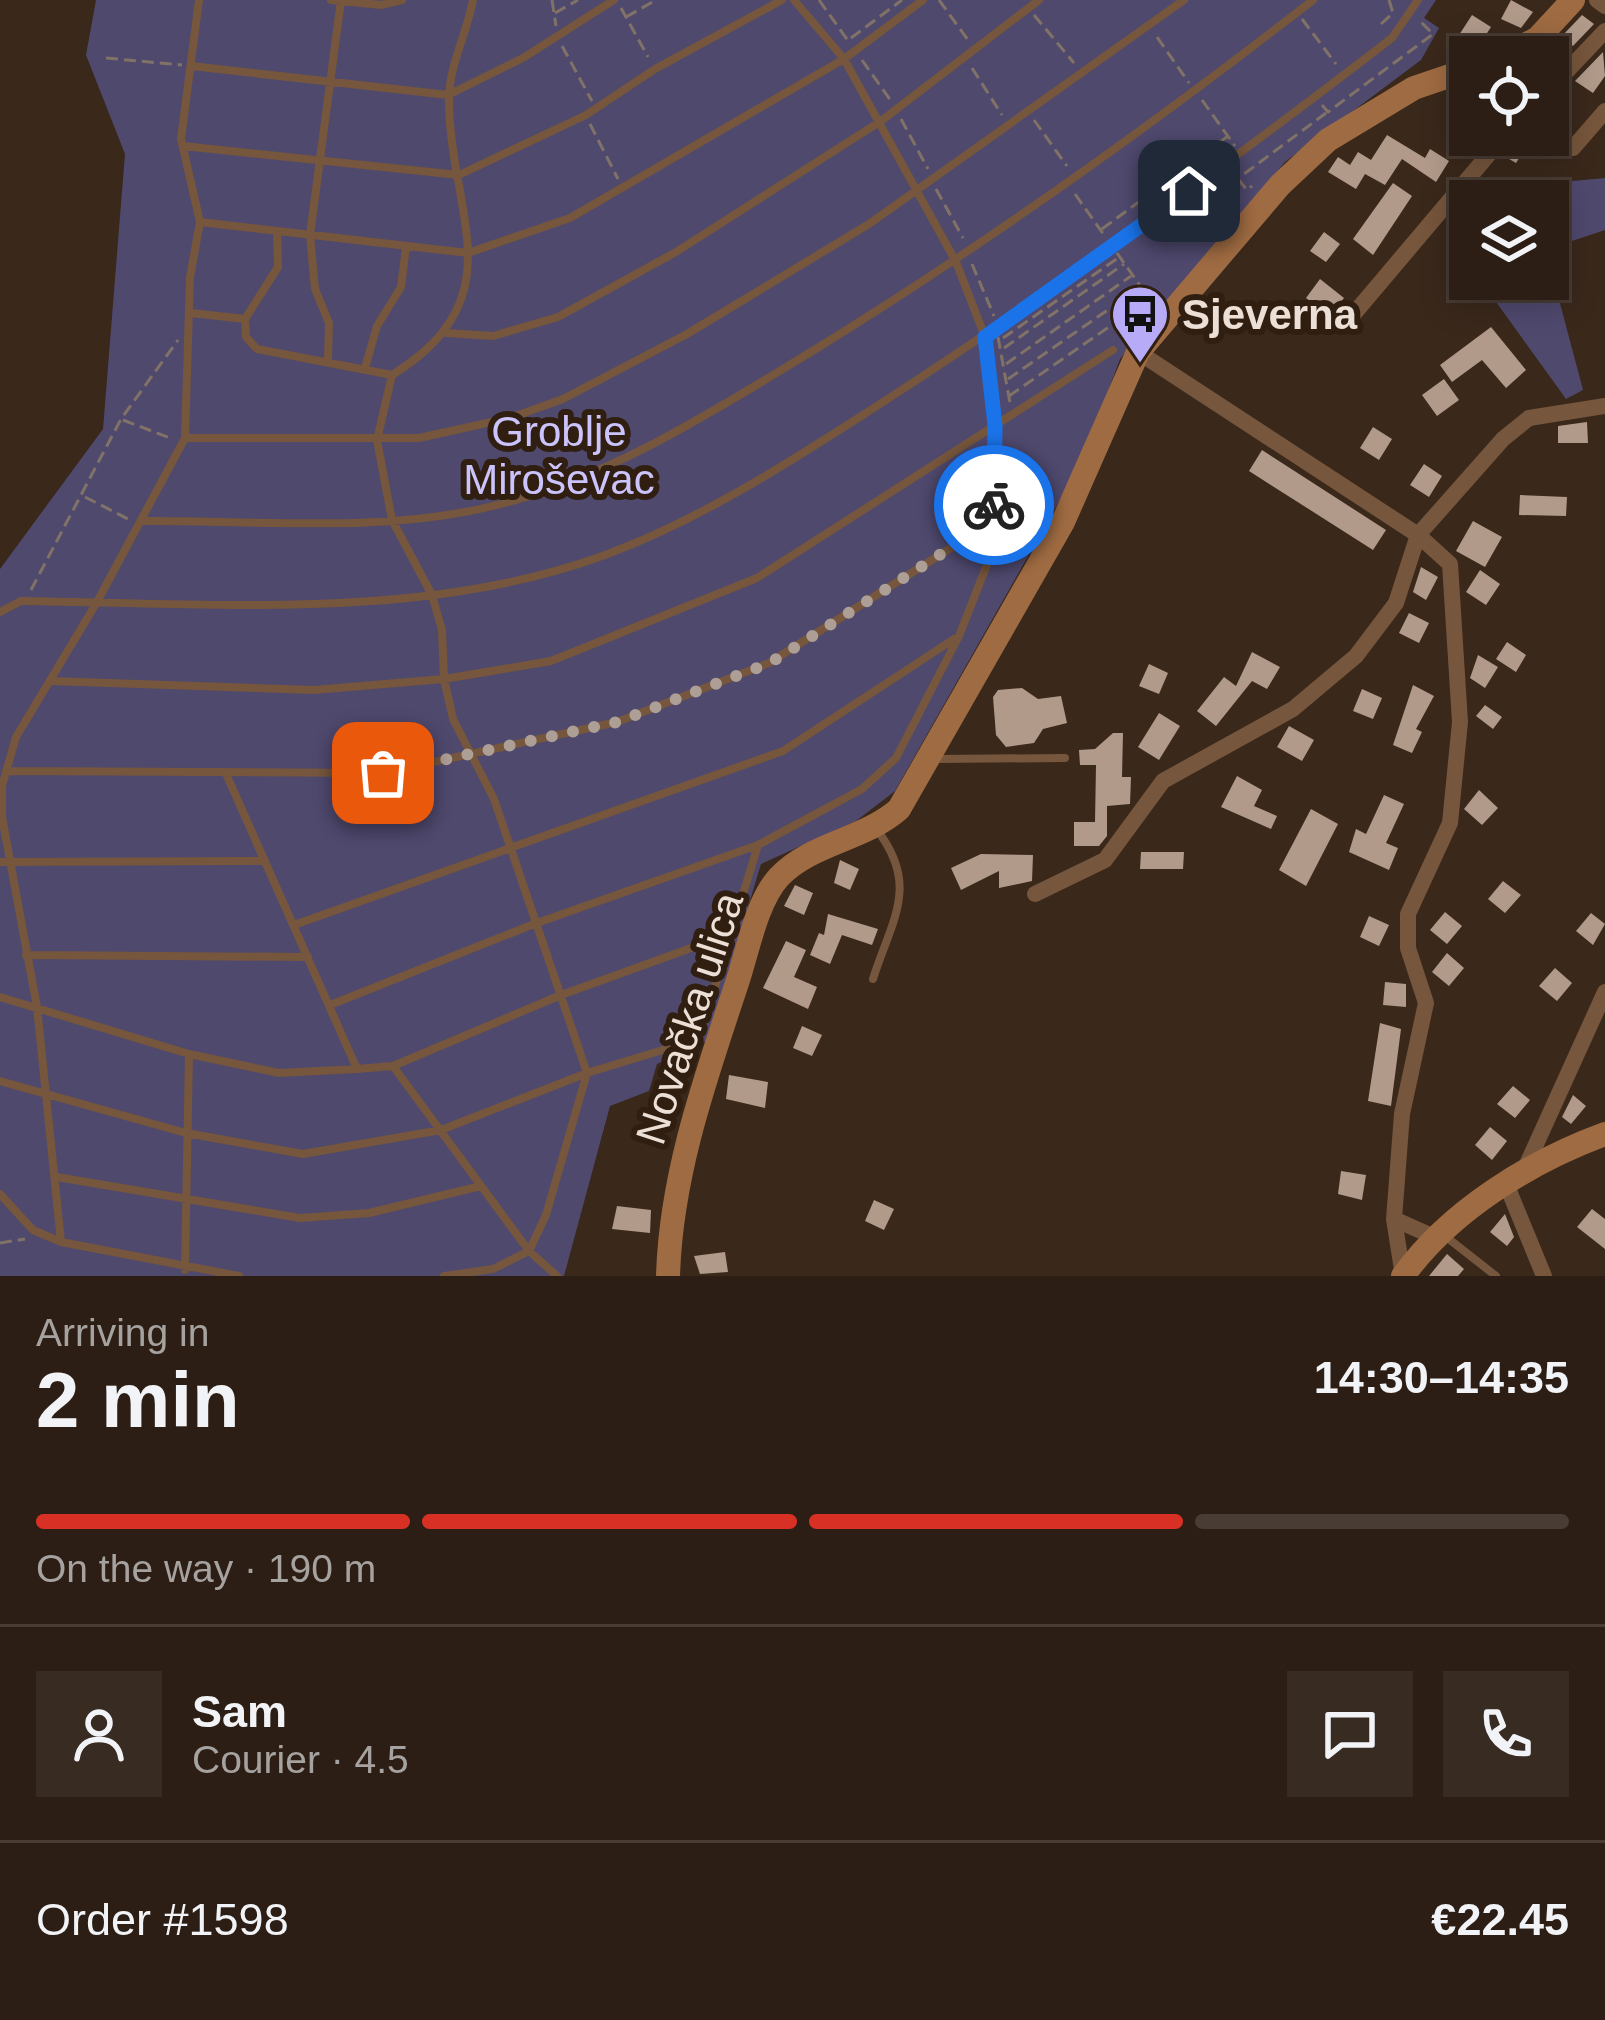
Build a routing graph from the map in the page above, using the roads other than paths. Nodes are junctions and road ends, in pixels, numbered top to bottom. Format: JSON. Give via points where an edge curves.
{"nodes":[{"id":1,"x":199,"y":0,"type":"edge"},
{"id":2,"x":331,"y":0,"type":"edge"},
{"id":3,"x":402,"y":0,"type":"edge"},
{"id":4,"x":472,"y":0,"type":"edge"},
{"id":5,"x":615,"y":0,"type":"edge"},
{"id":6,"x":782,"y":0,"type":"edge"},
{"id":7,"x":794,"y":0,"type":"edge"},
{"id":8,"x":923,"y":0,"type":"edge"},
{"id":9,"x":1039,"y":0,"type":"edge"},
{"id":10,"x":1184,"y":0,"type":"edge"},
{"id":11,"x":1312,"y":0,"type":"edge"},
{"id":12,"x":1573,"y":0,"type":"edge"},
{"id":13,"x":1597,"y":0,"type":"edge"},
{"id":14,"x":341,"y":1,"type":"edge"},
{"id":15,"x":1411,"y":5,"type":"edge"},
{"id":16,"x":1605,"y":6,"type":"edge"},
{"id":17,"x":1605,"y":31,"type":"edge"},
{"id":18,"x":1540,"y":36,"type":"edge"},
{"id":19,"x":844,"y":59,"type":"junction"},
{"id":20,"x":190,"y":66,"type":"junction"},
{"id":21,"x":1569,"y":69,"type":"edge"},
{"id":22,"x":1449,"y":76,"type":"edge"},
{"id":23,"x":330,"y":82,"type":"junction"},
{"id":24,"x":448,"y":95,"type":"junction"},
{"id":25,"x":1605,"y":111,"type":"edge"},
{"id":26,"x":881,"y":121,"type":"junction"},
{"id":27,"x":183,"y":146,"type":"junction"},
{"id":28,"x":1573,"y":148,"type":"dead end"},
{"id":29,"x":1487,"y":156,"type":"edge"},
{"id":30,"x":321,"y":161,"type":"junction"},
{"id":31,"x":459,"y":175,"type":"junction"},
{"id":32,"x":920,"y":190,"type":"junction"},
{"id":33,"x":200,"y":222,"type":"junction"},
{"id":34,"x":278,"y":231,"type":"junction"},
{"id":35,"x":310,"y":235,"type":"junction"},
{"id":36,"x":406,"y":247,"type":"junction"},
{"id":37,"x":468,"y":253,"type":"junction"},
{"id":38,"x":956,"y":262,"type":"junction"},
{"id":39,"x":1352,"y":316,"type":"dead end"},
{"id":40,"x":190,"y":318,"type":"junction"},
{"id":41,"x":245,"y":319,"type":"junction"},
{"id":42,"x":447,"y":333,"type":"junction"},
{"id":43,"x":984,"y":340,"type":"junction"},
{"id":44,"x":1126,"y":351,"type":"junction"},
{"id":45,"x":328,"y":361,"type":"junction"},
{"id":46,"x":364,"y":368,"type":"junction"},
{"id":47,"x":392,"y":375,"type":"junction"},
{"id":48,"x":1605,"y":406,"type":"edge"},
{"id":49,"x":995,"y":425,"type":"junction"},
{"id":50,"x":183,"y":440,"type":"junction"},
{"id":51,"x":377,"y":440,"type":"junction"},
{"id":52,"x":392,"y":520,"type":"junction"},
{"id":53,"x":993,"y":521,"type":"junction"},
{"id":54,"x":141,"y":523,"type":"junction"},
{"id":55,"x":1418,"y":535,"type":"junction"},
{"id":56,"x":432,"y":595,"type":"junction"},
{"id":57,"x":97,"y":602,"type":"junction"},
{"id":58,"x":0,"y":612,"type":"edge"},
{"id":59,"x":959,"y":636,"type":"junction"},
{"id":60,"x":444,"y":679,"type":"junction"},
{"id":61,"x":49,"y":681,"type":"junction"},
{"id":62,"x":474,"y":757,"type":"junction"},
{"id":63,"x":1065,"y":758,"type":"dead end"},
{"id":64,"x":929,"y":759,"type":"junction"},
{"id":65,"x":6,"y":771,"type":"junction"},
{"id":66,"x":226,"y":776,"type":"junction"},
{"id":67,"x":876,"y":829,"type":"junction"},
{"id":68,"x":758,"y":845,"type":"junction"},
{"id":69,"x":509,"y":846,"type":"junction"},
{"id":70,"x":265,"y":861,"type":"junction"},
{"id":71,"x":4,"y":862,"type":"edge"},
{"id":72,"x":1035,"y":894,"type":"dead end"},
{"id":73,"x":534,"y":924,"type":"junction"},
{"id":74,"x":293,"y":925,"type":"junction"},
{"id":75,"x":731,"y":934,"type":"junction"},
{"id":76,"x":26,"y":955,"type":"junction"},
{"id":77,"x":308,"y":957,"type":"junction"},
{"id":78,"x":873,"y":979,"type":"dead end"},
{"id":79,"x":1605,"y":992,"type":"edge"},
{"id":80,"x":561,"y":995,"type":"junction"},
{"id":81,"x":0,"y":997,"type":"edge"},
{"id":82,"x":330,"y":1005,"type":"junction"},
{"id":83,"x":37,"y":1007,"type":"junction"},
{"id":84,"x":189,"y":1054,"type":"junction"},
{"id":85,"x":393,"y":1066,"type":"junction"},
{"id":86,"x":357,"y":1069,"type":"junction"},
{"id":87,"x":586,"y":1073,"type":"junction"},
{"id":88,"x":0,"y":1081,"type":"edge"},
{"id":89,"x":46,"y":1094,"type":"junction"},
{"id":90,"x":441,"y":1130,"type":"junction"},
{"id":91,"x":186,"y":1133,"type":"junction"},
{"id":92,"x":1605,"y":1134,"type":"edge"},
{"id":93,"x":57,"y":1177,"type":"junction"},
{"id":94,"x":1514,"y":1182,"type":"junction"},
{"id":95,"x":481,"y":1186,"type":"junction"},
{"id":96,"x":0,"y":1194,"type":"edge"},
{"id":97,"x":186,"y":1203,"type":"junction"},
{"id":98,"x":1394,"y":1219,"type":"junction"},
{"id":99,"x":1434,"y":1233,"type":"junction"},
{"id":100,"x":61,"y":1242,"type":"junction"},
{"id":101,"x":530,"y":1251,"type":"junction"},
{"id":102,"x":184,"y":1270,"type":"junction"},
{"id":103,"x":239,"y":1276,"type":"edge"},
{"id":104,"x":444,"y":1276,"type":"edge"},
{"id":105,"x":557,"y":1276,"type":"edge"},
{"id":106,"x":668,"y":1276,"type":"edge"},
{"id":107,"x":1403,"y":1276,"type":"edge"},
{"id":108,"x":1496,"y":1276,"type":"edge"},
{"id":109,"x":1544,"y":1276,"type":"edge"}],
"edges":[{"from":1,"to":20,"type":"lane"},
{"from":2,"to":14,"type":"lane"},
{"from":3,"to":14,"type":"lane"},
{"from":4,"to":24,"type":"lane"},
{"from":5,"to":24,"type":"lane"},
{"from":6,"to":31,"type":"lane","via":[[586,115]]},
{"from":7,"to":19,"type":"lane"},
{"from":8,"to":19,"type":"lane"},
{"from":9,"to":26,"type":"lane"},
{"from":10,"to":32,"type":"lane"},
{"from":11,"to":38,"type":"lane"},
{"from":12,"to":18,"type":"street"},
{"from":13,"to":16,"type":"street"},
{"from":14,"to":23,"type":"lane"},
{"from":15,"to":43,"type":"lane","via":[[1392,38],[1344,76]]},
{"from":17,"to":21,"type":"street"},
{"from":19,"to":26,"type":"lane"},
{"from":19,"to":37,"type":"lane","via":[[570,218]]},
{"from":20,"to":23,"type":"lane"},
{"from":20,"to":27,"type":"lane"},
{"from":22,"to":44,"type":"street","name":"Novačka ulica","via":[[1328,140]]},
{"from":23,"to":24,"type":"lane"},
{"from":23,"to":30,"type":"lane"},
{"from":24,"to":31,"type":"lane"},
{"from":25,"to":28,"type":"street"},
{"from":26,"to":32,"type":"lane"},
{"from":26,"to":42,"type":"lane","via":[[676,252],[557,316],[493,336]]},
{"from":27,"to":30,"type":"lane"},
{"from":27,"to":33,"type":"lane"},
{"from":29,"to":39,"type":"street"},
{"from":30,"to":31,"type":"lane"},
{"from":30,"to":35,"type":"lane"},
{"from":31,"to":37,"type":"lane"},
{"from":32,"to":38,"type":"lane"},
{"from":32,"to":51,"type":"lane","via":[[596,384],[475,428]]},
{"from":33,"to":34,"type":"lane"},
{"from":33,"to":40,"type":"lane"},
{"from":34,"to":35,"type":"lane"},
{"from":34,"to":41,"type":"lane","via":[[278,266]]},
{"from":35,"to":36,"type":"lane"},
{"from":35,"to":45,"type":"lane","via":[[315,289],[329,323]]},
{"from":36,"to":37,"type":"lane"},
{"from":36,"to":46,"type":"lane","via":[[401,287]]},
{"from":37,"to":42,"type":"lane"},
{"from":38,"to":43,"type":"lane"},
{"from":38,"to":52,"type":"lane","via":[[604,472],[494,506]]},
{"from":40,"to":41,"type":"lane"},
{"from":40,"to":50,"type":"lane"},
{"from":41,"to":45,"type":"lane","via":[[257,349]]},
{"from":42,"to":47,"type":"lane"},
{"from":43,"to":49,"type":"lane"},
{"from":43,"to":56,"type":"lane","via":[[745,490],[605,555]]},
{"from":44,"to":49,"type":"lane"},
{"from":44,"to":55,"type":"street"},
{"from":44,"to":64,"type":"street","name":"Novačka ulica","via":[[1063,523]]},
{"from":45,"to":46,"type":"lane"},
{"from":46,"to":47,"type":"lane"},
{"from":47,"to":51,"type":"lane"},
{"from":48,"to":55,"type":"street","via":[[1529,418]]},
{"from":49,"to":53,"type":"lane"},
{"from":49,"to":60,"type":"lane","via":[[757,578],[550,661]]},
{"from":50,"to":51,"type":"lane"},
{"from":50,"to":54,"type":"lane"},
{"from":51,"to":52,"type":"lane"},
{"from":52,"to":54,"type":"lane"},
{"from":52,"to":56,"type":"lane"},
{"from":53,"to":59,"type":"lane","via":[[991,557]]},
{"from":53,"to":62,"type":"lane","via":[[770,663],[617,722]]},
{"from":54,"to":57,"type":"lane"},
{"from":55,"to":72,"type":"street","via":[[1396,603],[1356,656],[1293,709],[1163,781],[1106,860]]},
{"from":55,"to":98,"type":"street","via":[[1441,551],[1454,579],[1460,722],[1450,823],[1408,914],[1408,948],[1426,1003],[1402,1114]]},
{"from":56,"to":57,"type":"lane"},
{"from":56,"to":60,"type":"lane"},
{"from":57,"to":58,"type":"lane","via":[[25,601]]},
{"from":57,"to":61,"type":"lane"},
{"from":59,"to":68,"type":"lane","via":[[896,758],[862,789]]},
{"from":59,"to":69,"type":"lane","via":[[783,752]]},
{"from":60,"to":61,"type":"lane","via":[[314,690]]},
{"from":60,"to":62,"type":"lane"},
{"from":61,"to":65,"type":"lane","via":[[16,736]]},
{"from":62,"to":66,"type":"lane","via":[[383,773]]},
{"from":62,"to":69,"type":"lane"},
{"from":63,"to":64,"type":"lane"},
{"from":64,"to":67,"type":"street","name":"Novačka ulica"},
{"from":65,"to":66,"type":"lane"},
{"from":65,"to":71,"type":"lane"},
{"from":66,"to":70,"type":"lane"},
{"from":67,"to":78,"type":"lane","via":[[903,883]]},
{"from":67,"to":106,"type":"street","name":"Novačka ulica","via":[[776,879],[689,1130],[669,1222]]},
{"from":68,"to":73,"type":"lane"},
{"from":68,"to":75,"type":"lane"},
{"from":69,"to":73,"type":"lane"},
{"from":69,"to":74,"type":"lane"},
{"from":70,"to":71,"type":"lane"},
{"from":70,"to":74,"type":"lane"},
{"from":71,"to":76,"type":"lane"},
{"from":73,"to":80,"type":"lane"},
{"from":73,"to":82,"type":"lane"},
{"from":74,"to":77,"type":"lane"},
{"from":75,"to":80,"type":"lane"},
{"from":75,"to":87,"type":"lane","via":[[699,1039]]},
{"from":76,"to":77,"type":"lane"},
{"from":76,"to":83,"type":"lane"},
{"from":77,"to":82,"type":"lane"},
{"from":79,"to":94,"type":"street"},
{"from":80,"to":85,"type":"lane"},
{"from":80,"to":87,"type":"lane"},
{"from":81,"to":83,"type":"lane"},
{"from":82,"to":86,"type":"lane"},
{"from":83,"to":84,"type":"lane"},
{"from":83,"to":89,"type":"lane"},
{"from":84,"to":86,"type":"lane","via":[[279,1073]]},
{"from":84,"to":91,"type":"lane"},
{"from":85,"to":86,"type":"lane"},
{"from":85,"to":90,"type":"lane"},
{"from":87,"to":90,"type":"lane"},
{"from":87,"to":101,"type":"lane"},
{"from":88,"to":89,"type":"lane"},
{"from":89,"to":91,"type":"lane"},
{"from":89,"to":93,"type":"lane"},
{"from":90,"to":91,"type":"lane","via":[[303,1154]]},
{"from":90,"to":95,"type":"lane"},
{"from":91,"to":97,"type":"lane"},
{"from":92,"to":94,"type":"street"},
{"from":93,"to":97,"type":"lane"},
{"from":93,"to":100,"type":"lane"},
{"from":94,"to":99,"type":"street"},
{"from":94,"to":109,"type":"street"},
{"from":95,"to":97,"type":"lane","via":[[369,1213],[300,1218]]},
{"from":95,"to":101,"type":"lane"},
{"from":96,"to":100,"type":"lane","via":[[33,1230]]},
{"from":97,"to":102,"type":"lane"},
{"from":98,"to":99,"type":"street"},
{"from":98,"to":107,"type":"street"},
{"from":99,"to":107,"type":"street"},
{"from":99,"to":108,"type":"lane"},
{"from":100,"to":102,"type":"lane"},
{"from":101,"to":104,"type":"lane","via":[[493,1269]]},
{"from":101,"to":105,"type":"lane"},
{"from":102,"to":103,"type":"lane"}]}
